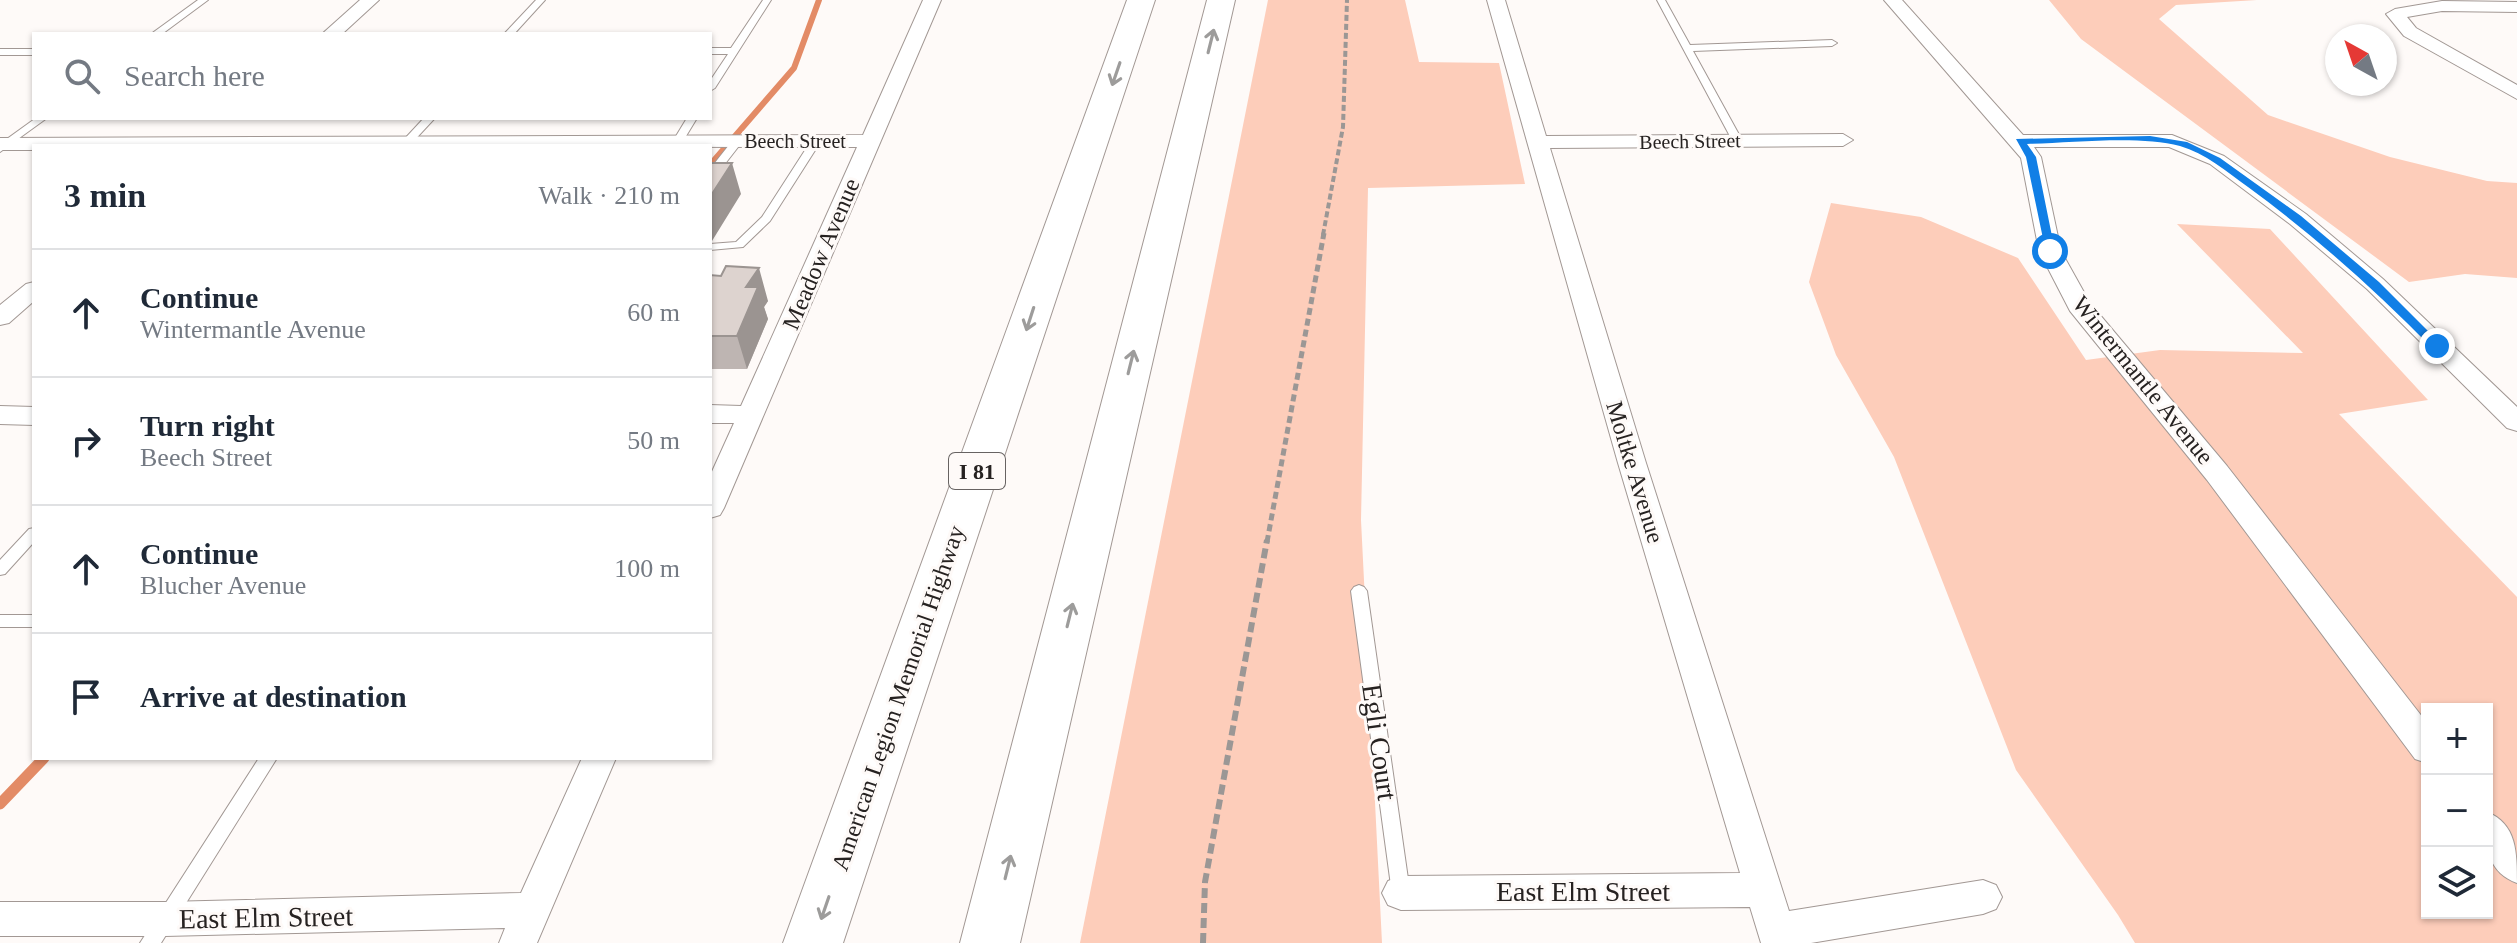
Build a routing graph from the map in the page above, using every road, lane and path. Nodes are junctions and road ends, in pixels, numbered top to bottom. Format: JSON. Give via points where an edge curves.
{"nodes":[{"id":1,"x":204,"y":0,"type":"edge"},
{"id":2,"x":370,"y":0,"type":"edge"},
{"id":3,"x":541,"y":0,"type":"edge"},
{"id":4,"x":767,"y":0,"type":"edge"},
{"id":5,"x":932,"y":0,"type":"edge"},
{"id":6,"x":1141,"y":0,"type":"edge"},
{"id":7,"x":1221,"y":0,"type":"edge"},
{"id":8,"x":1347,"y":0,"type":"edge"},
{"id":9,"x":1496,"y":0,"type":"edge"},
{"id":10,"x":1661,"y":0,"type":"edge"},
{"id":11,"x":1893,"y":0,"type":"edge"},
{"id":12,"x":2517,"y":7,"type":"edge"},
{"id":13,"x":159,"y":32,"type":"edge"},
{"id":14,"x":333,"y":32,"type":"edge"},
{"id":15,"x":511,"y":32,"type":"edge"},
{"id":16,"x":1832,"y":43,"type":"dead end"},
{"id":17,"x":1687,"y":48,"type":"junction"},
{"id":18,"x":712,"y":51,"type":"edge"},
{"id":19,"x":732,"y":51,"type":"junction"},
{"id":20,"x":0,"y":52,"type":"edge"},
{"id":21,"x":32,"y":52,"type":"edge"},
{"id":22,"x":712,"y":85,"type":"edge"},
{"id":23,"x":2517,"y":93,"type":"edge"},
{"id":24,"x":39,"y":120,"type":"edge"},
{"id":25,"x":428,"y":120,"type":"edge"},
{"id":26,"x":691,"y":120,"type":"edge"},
{"id":27,"x":224,"y":126,"type":"dead end"},
{"id":28,"x":1737,"y":140,"type":"junction"},
{"id":29,"x":1843,"y":140,"type":"dead end"},
{"id":30,"x":816,"y":141,"type":"junction"},
{"id":31,"x":869,"y":141,"type":"junction"},
{"id":32,"x":2020,"y":141,"type":"junction"},
{"id":33,"x":737,"y":142,"type":"junction"},
{"id":34,"x":1537,"y":142,"type":"junction"},
{"id":35,"x":203,"y":144,"type":"edge"},
{"id":36,"x":405,"y":144,"type":"edge"},
{"id":37,"x":676,"y":144,"type":"edge"},
{"id":38,"x":3,"y":146,"type":"edge"},
{"id":39,"x":32,"y":146,"type":"edge"},
{"id":40,"x":712,"y":173,"type":"edge"},
{"id":41,"x":712,"y":247,"type":"edge"},
{"id":42,"x":32,"y":291,"type":"edge"},
{"id":43,"x":0,"y":318,"type":"edge"},
{"id":44,"x":712,"y":414,"type":"edge"},
{"id":45,"x":0,"y":415,"type":"edge"},
{"id":46,"x":751,"y":415,"type":"junction"},
{"id":47,"x":32,"y":416,"type":"edge"},
{"id":48,"x":2517,"y":422,"type":"edge"},
{"id":49,"x":712,"y":503,"type":"edge"},
{"id":50,"x":32,"y":535,"type":"edge"},
{"id":51,"x":0,"y":570,"type":"edge"},
{"id":52,"x":1359,"y":591,"type":"dead end"},
{"id":53,"x":0,"y":621,"type":"edge"},
{"id":54,"x":32,"y":621,"type":"edge"},
{"id":55,"x":2421,"y":741,"type":"edge"},
{"id":56,"x":267,"y":760,"type":"edge"},
{"id":57,"x":598,"y":760,"type":"edge"},
{"id":58,"x":2493,"y":836,"type":"edge"},
{"id":59,"x":2517,"y":867,"type":"edge"},
{"id":60,"x":1765,"y":890,"type":"junction"},
{"id":61,"x":1401,"y":893,"type":"joint"},
{"id":62,"x":1983,"y":897,"type":"dead end"},
{"id":63,"x":0,"y":919,"type":"edge"},
{"id":64,"x":525,"y":926,"type":"edge"},
{"id":65,"x":157,"y":931,"type":"edge"},
{"id":66,"x":1778,"y":937,"type":"edge"},
{"id":67,"x":813,"y":943,"type":"edge"},
{"id":68,"x":990,"y":943,"type":"edge"},
{"id":69,"x":1203,"y":943,"type":"edge"}],
"edges":[{"from":1,"to":13,"type":"lane"},
{"from":2,"to":14,"type":"street"},
{"from":3,"to":15,"type":"lane"},
{"from":4,"to":19,"type":"lane"},
{"from":5,"to":31,"type":"street","name":"Meadow Avenue"},
{"from":6,"to":67,"type":"highway","name":"American Legion Memorial Highway","number":"I 81","one_way":true},
{"from":68,"to":7,"type":"highway","one_way":true},
{"from":8,"to":69,"type":"path","via":[[1343,127],[1205,882]]},
{"from":9,"to":34,"type":"street","name":"Moltke Avenue"},
{"from":10,"to":17,"type":"lane"},
{"from":11,"to":32,"type":"street","name":"Wintermantle Avenue"},
{"from":12,"to":23,"type":"street","via":[[2442,6],[2395,14],[2410,32]]},
{"from":16,"to":17,"type":"lane"},
{"from":17,"to":28,"type":"lane"},
{"from":18,"to":19,"type":"lane"},
{"from":19,"to":22,"type":"lane"},
{"from":20,"to":21,"type":"lane"},
{"from":24,"to":38,"type":"lane"},
{"from":25,"to":36,"type":"lane"},
{"from":26,"to":37,"type":"lane"},
{"from":27,"to":35,"type":"street"},
{"from":28,"to":29,"type":"street","name":"Beech Street"},
{"from":28,"to":34,"type":"street","name":"Beech Street"},
{"from":30,"to":31,"type":"street","name":"Beech Street"},
{"from":30,"to":33,"type":"street","name":"Beech Street"},
{"from":30,"to":41,"type":"lane","via":[[766,219],[739,245]]},
{"from":31,"to":46,"type":"street","name":"Meadow Avenue"},
{"from":32,"to":48,"type":"street","via":[[2150,139],[2183,144],[2217,160],[2375,284]]},
{"from":32,"to":55,"type":"street","name":"Wintermantle Avenue","via":[[2031,157],[2050,251],[2079,306],[2217,473]]},
{"from":33,"to":37,"type":"street","name":"Beech Street"},
{"from":33,"to":40,"type":"lane"},
{"from":34,"to":60,"type":"street","name":"Moltke Avenue"},
{"from":35,"to":36,"type":"street","name":"Beech Street"},
{"from":36,"to":37,"type":"street","name":"Beech Street"},
{"from":38,"to":39,"type":"street","name":"Beech Street"},
{"from":42,"to":43,"type":"street"},
{"from":44,"to":46,"type":"street"},
{"from":45,"to":47,"type":"street"},
{"from":46,"to":49,"type":"street","name":"Meadow Avenue"},
{"from":50,"to":51,"type":"lane"},
{"from":52,"to":61,"type":"lane","name":"Egli Court"},
{"from":53,"to":54,"type":"lane"},
{"from":56,"to":65,"type":"lane"},
{"from":57,"to":64,"type":"street"},
{"from":58,"to":59,"type":"street"},
{"from":60,"to":61,"type":"street","name":"East Elm Street"},
{"from":60,"to":66,"type":"street","name":"Moltke Avenue"},
{"from":62,"to":66,"type":"street"},
{"from":63,"to":65,"type":"street","name":"East Elm Street"},
{"from":64,"to":65,"type":"street","name":"East Elm Street"}]}
